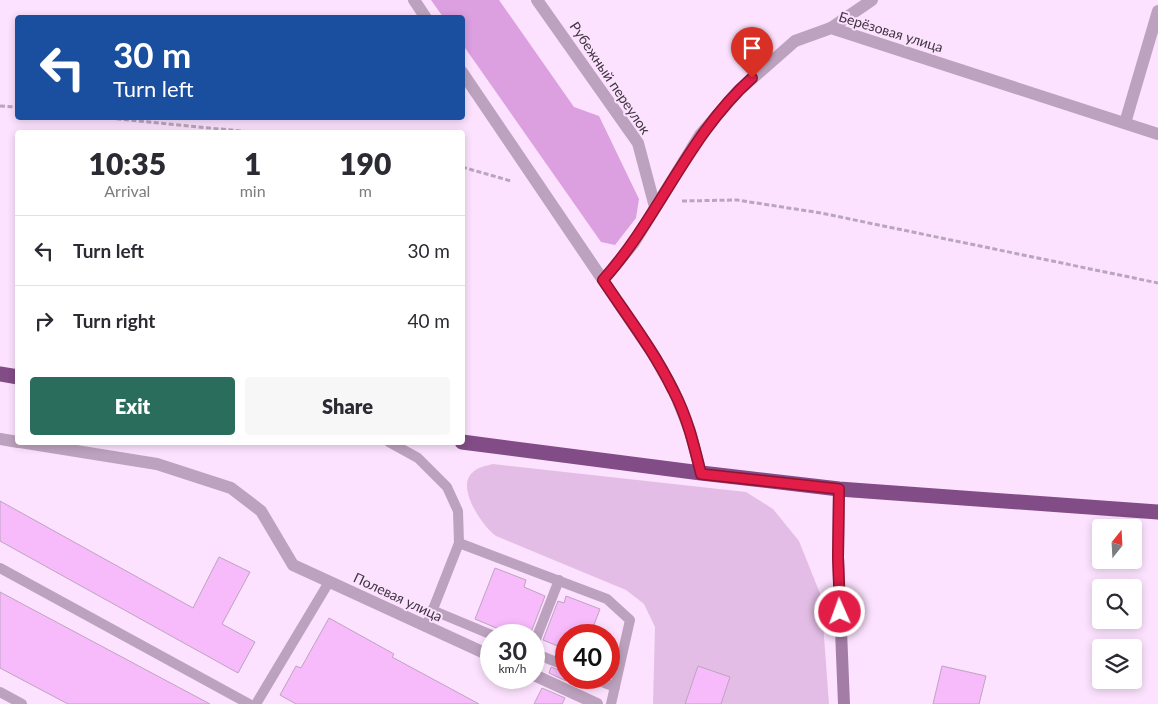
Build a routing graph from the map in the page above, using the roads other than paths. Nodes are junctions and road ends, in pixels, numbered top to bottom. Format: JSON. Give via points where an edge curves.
{"nodes":[{"id":1,"x":414,"y":0,"type":"edge"},
{"id":2,"x":537,"y":0,"type":"edge"},
{"id":3,"x":872,"y":0,"type":"edge"},
{"id":4,"x":1158,"y":11,"type":"edge"},
{"id":5,"x":424,"y":15,"type":"edge"},
{"id":6,"x":831,"y":28,"type":"junction"},
{"id":7,"x":465,"y":76,"type":"edge"},
{"id":8,"x":1125,"y":124,"type":"junction"},
{"id":9,"x":1158,"y":134,"type":"edge"},
{"id":10,"x":655,"y":207,"type":"junction"},
{"id":11,"x":603,"y":280,"type":"junction"},
{"id":12,"x":0,"y":374,"type":"edge"},
{"id":13,"x":15,"y":376,"type":"edge"},
{"id":14,"x":0,"y":439,"type":"edge"},
{"id":15,"x":15,"y":441,"type":"edge"},
{"id":16,"x":465,"y":442,"type":"edge"},
{"id":17,"x":38,"y":445,"type":"edge"},
{"id":18,"x":394,"y":445,"type":"edge"},
{"id":19,"x":701,"y":474,"type":"junction"},
{"id":20,"x":839,"y":489,"type":"junction"},
{"id":21,"x":1158,"y":512,"type":"edge"},
{"id":22,"x":459,"y":543,"type":"junction"},
{"id":23,"x":0,"y":568,"type":"edge"},
{"id":24,"x":559,"y":580,"type":"junction"},
{"id":25,"x":329,"y":582,"type":"junction"},
{"id":26,"x":432,"y":610,"type":"junction"},
{"id":27,"x":542,"y":624,"type":"edge"},
{"id":28,"x":426,"y":627,"type":"junction"},
{"id":29,"x":480,"y":630,"type":"edge"},
{"id":30,"x":480,"y":651,"type":"edge"},
{"id":31,"x":620,"y":665,"type":"edge"},
{"id":32,"x":545,"y":680,"type":"edge"},
{"id":33,"x":615,"y":689,"type":"edge"},
{"id":34,"x":0,"y":692,"type":"edge"},
{"id":35,"x":22,"y":704,"type":"edge"},
{"id":36,"x":249,"y":704,"type":"edge"},
{"id":37,"x":256,"y":704,"type":"edge"},
{"id":38,"x":597,"y":704,"type":"edge"},
{"id":39,"x":611,"y":704,"type":"edge"},
{"id":40,"x":844,"y":704,"type":"edge"}],
"edges":[{"from":1,"to":5,"type":"street"},
{"from":2,"to":10,"type":"street","name":"Рубежный переулок","via":[[638,143]]},
{"from":3,"to":6,"type":"street"},
{"from":4,"to":8,"type":"street"},
{"from":6,"to":8,"type":"street","name":"Берёзовая улица"},
{"from":6,"to":10,"type":"street","name":"Берёзовая улица","via":[[795,41],[738,91],[700,136]]},
{"from":7,"to":11,"type":"street"},
{"from":8,"to":9,"type":"street","name":"Берёзовая улица"},
{"from":10,"to":11,"type":"street","name":"Берёзовая улица","via":[[633,244]]},
{"from":11,"to":19,"type":"street","via":[[674,391],[690,431]]},
{"from":12,"to":13,"type":"highway"},
{"from":14,"to":15,"type":"street"},
{"from":16,"to":19,"type":"highway"},
{"from":17,"to":25,"type":"street","name":"Полевая улица","via":[[157,464],[231,488],[261,511],[293,565]]},
{"from":18,"to":22,"type":"lane","via":[[418,458],[447,487],[458,511]]},
{"from":19,"to":20,"type":"highway"},
{"from":20,"to":21,"type":"highway"},
{"from":20,"to":40,"type":"street","via":[[838,557]]},
{"from":22,"to":24,"type":"lane"},
{"from":22,"to":26,"type":"lane"},
{"from":23,"to":36,"type":"lane"},
{"from":24,"to":27,"type":"lane"},
{"from":24,"to":31,"type":"lane","via":[[607,599],[630,620]]},
{"from":25,"to":28,"type":"street","name":"Полевая улица"},
{"from":25,"to":37,"type":"lane"},
{"from":26,"to":28,"type":"lane"},
{"from":26,"to":29,"type":"lane"},
{"from":28,"to":30,"type":"street","name":"Полевая улица"},
{"from":32,"to":38,"type":"street"},
{"from":33,"to":39,"type":"lane"},
{"from":34,"to":35,"type":"lane"}]}
